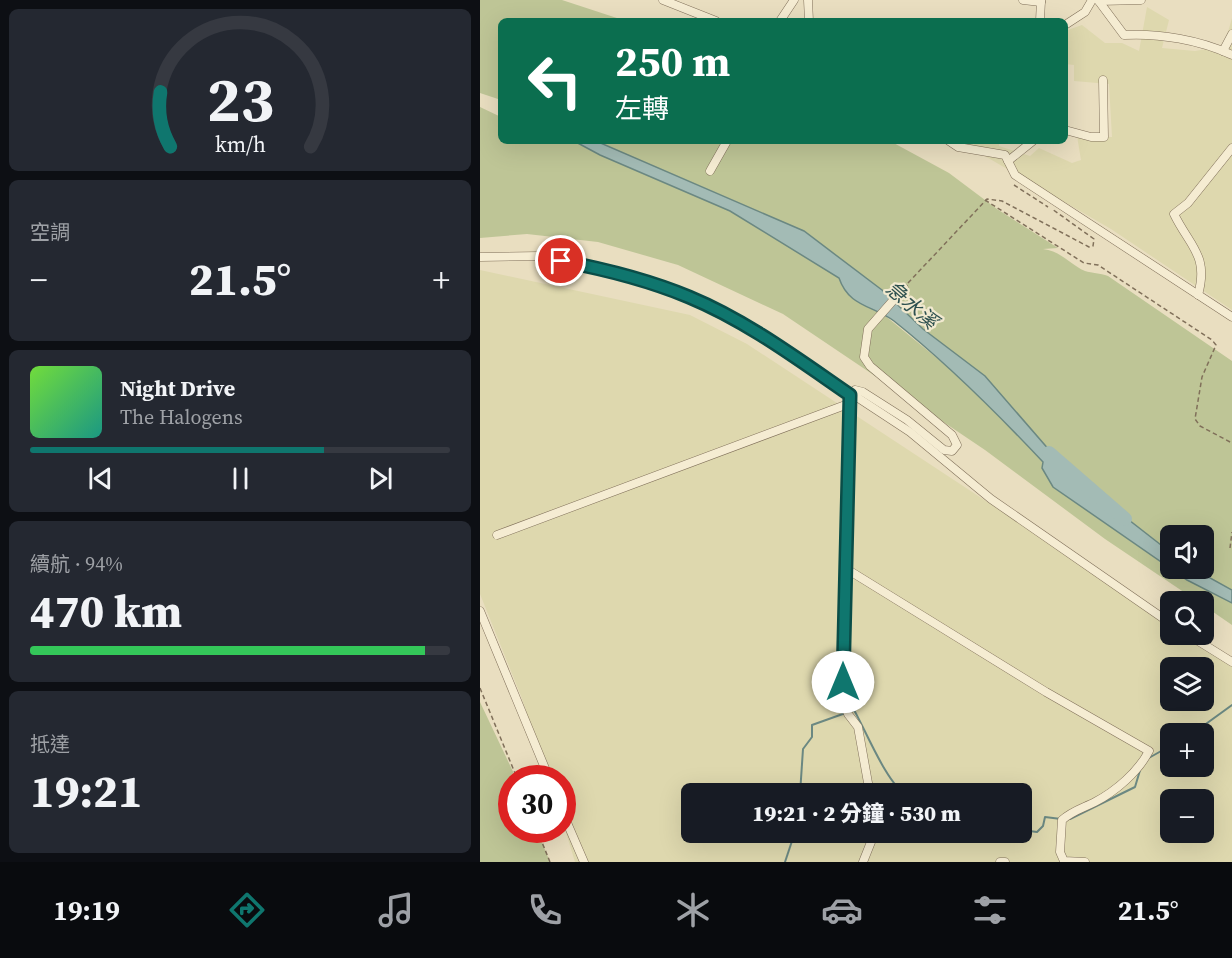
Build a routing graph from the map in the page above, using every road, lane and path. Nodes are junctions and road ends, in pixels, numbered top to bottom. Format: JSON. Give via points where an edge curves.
{"nodes":[{"id":1,"x":663,"y":0,"type":"edge"},
{"id":2,"x":794,"y":0,"type":"edge"},
{"id":3,"x":808,"y":0,"type":"edge"},
{"id":4,"x":1023,"y":0,"type":"edge"},
{"id":5,"x":1096,"y":0,"type":"edge"},
{"id":6,"x":1141,"y":0,"type":"edge"},
{"id":7,"x":1041,"y":1,"type":"edge"},
{"id":8,"x":708,"y":18,"type":"edge"},
{"id":9,"x":782,"y":18,"type":"edge"},
{"id":10,"x":809,"y":18,"type":"edge"},
{"id":11,"x":1040,"y":18,"type":"edge"},
{"id":12,"x":1068,"y":23,"type":"edge"},
{"id":13,"x":1232,"y":35,"type":"edge"},
{"id":14,"x":1223,"y":51,"type":"junction"},
{"id":15,"x":1232,"y":55,"type":"edge"},
{"id":16,"x":1103,"y":80,"type":"dead end"},
{"id":17,"x":1068,"y":131,"type":"edge"},
{"id":18,"x":725,"y":144,"type":"edge"},
{"id":19,"x":954,"y":144,"type":"edge"},
{"id":20,"x":1030,"y":144,"type":"edge"},
{"id":21,"x":1232,"y":148,"type":"edge"},
{"id":22,"x":1008,"y":161,"type":"junction"},
{"id":23,"x":710,"y":171,"type":"dead end"},
{"id":24,"x":1015,"y":175,"type":"junction"},
{"id":25,"x":985,"y":200,"type":"junction"},
{"id":26,"x":480,"y":257,"type":"edge"},
{"id":27,"x":904,"y":288,"type":"joint"},
{"id":28,"x":1198,"y":295,"type":"junction"},
{"id":29,"x":1232,"y":317,"type":"edge"},
{"id":30,"x":850,"y":395,"type":"junction"},
{"id":31,"x":848,"y":404,"type":"junction"},
{"id":32,"x":1232,"y":443,"type":"edge"},
{"id":33,"x":1232,"y":532,"type":"edge"},
{"id":34,"x":496,"y":535,"type":"dead end"},
{"id":35,"x":1230,"y":548,"type":"dead end"},
{"id":36,"x":844,"y":568,"type":"junction"},
{"id":37,"x":480,"y":611,"type":"edge"},
{"id":38,"x":1160,"y":616,"type":"edge"},
{"id":39,"x":1205,"y":645,"type":"edge"},
{"id":40,"x":1232,"y":662,"type":"edge"},
{"id":41,"x":480,"y":688,"type":"edge"},
{"id":42,"x":512,"y":765,"type":"edge"},
{"id":43,"x":544,"y":765,"type":"edge"},
{"id":44,"x":868,"y":783,"type":"edge"},
{"id":45,"x":542,"y":843,"type":"edge"},
{"id":46,"x":576,"y":843,"type":"edge"},
{"id":47,"x":871,"y":843,"type":"edge"},
{"id":48,"x":550,"y":862,"type":"edge"},
{"id":49,"x":584,"y":862,"type":"edge"},
{"id":50,"x":863,"y":862,"type":"edge"},
{"id":51,"x":1000,"y":862,"type":"edge"},
{"id":52,"x":1005,"y":862,"type":"edge"},
{"id":53,"x":1085,"y":862,"type":"edge"}],
"edges":[{"from":1,"to":8,"type":"street"},
{"from":2,"to":9,"type":"street"},
{"from":3,"to":10,"type":"street"},
{"from":4,"to":7,"type":"street"},
{"from":5,"to":6,"type":"street"},
{"from":5,"to":12,"type":"street"},
{"from":5,"to":14,"type":"street","via":[[1124,36],[1146,34]]},
{"from":7,"to":11,"type":"street"},
{"from":13,"to":14,"type":"street"},
{"from":14,"to":15,"type":"street"},
{"from":16,"to":17,"type":"street","via":[[1104,137]]},
{"from":18,"to":23,"type":"street"},
{"from":19,"to":22,"type":"street","via":[[1005,154]]},
{"from":20,"to":22,"type":"street"},
{"from":21,"to":28,"type":"street","via":[[1188,203],[1174,214],[1201,256],[1203,270]]},
{"from":22,"to":24,"type":"street"},
{"from":24,"to":25,"type":"path","via":[[1014,185],[1094,239],[1093,246],[1002,201]]},
{"from":24,"to":28,"type":"street"},
{"from":25,"to":27,"type":"path"},
{"from":25,"to":32,"type":"path","via":[[1084,263],[1098,265],[1212,340],[1216,345],[1202,377],[1195,419],[1200,426]]},
{"from":26,"to":30,"type":"street","via":[[539,256],[604,269],[690,297],[770,340]]},
{"from":27,"to":30,"type":"street","via":[[868,329],[864,357],[951,435],[957,445],[952,451],[944,450],[863,392],[855,390]]},
{"from":28,"to":29,"type":"street"},
{"from":30,"to":31,"type":"street"},
{"from":30,"to":38,"type":"street","via":[[910,432],[991,499]]},
{"from":31,"to":34,"type":"street"},
{"from":31,"to":36,"type":"street"},
{"from":33,"to":35,"type":"path"},
{"from":36,"to":44,"type":"street","via":[[843,696],[848,714],[858,727]]},
{"from":36,"to":53,"type":"street","via":[[1149,751],[1118,788],[1062,820],[1060,852],[1064,861]]},
{"from":37,"to":43,"type":"street"},
{"from":39,"to":40,"type":"street"},
{"from":41,"to":42,"type":"path"},
{"from":45,"to":48,"type":"path"},
{"from":46,"to":49,"type":"street"},
{"from":47,"to":50,"type":"street"},
{"from":51,"to":52,"type":"street"}]}
